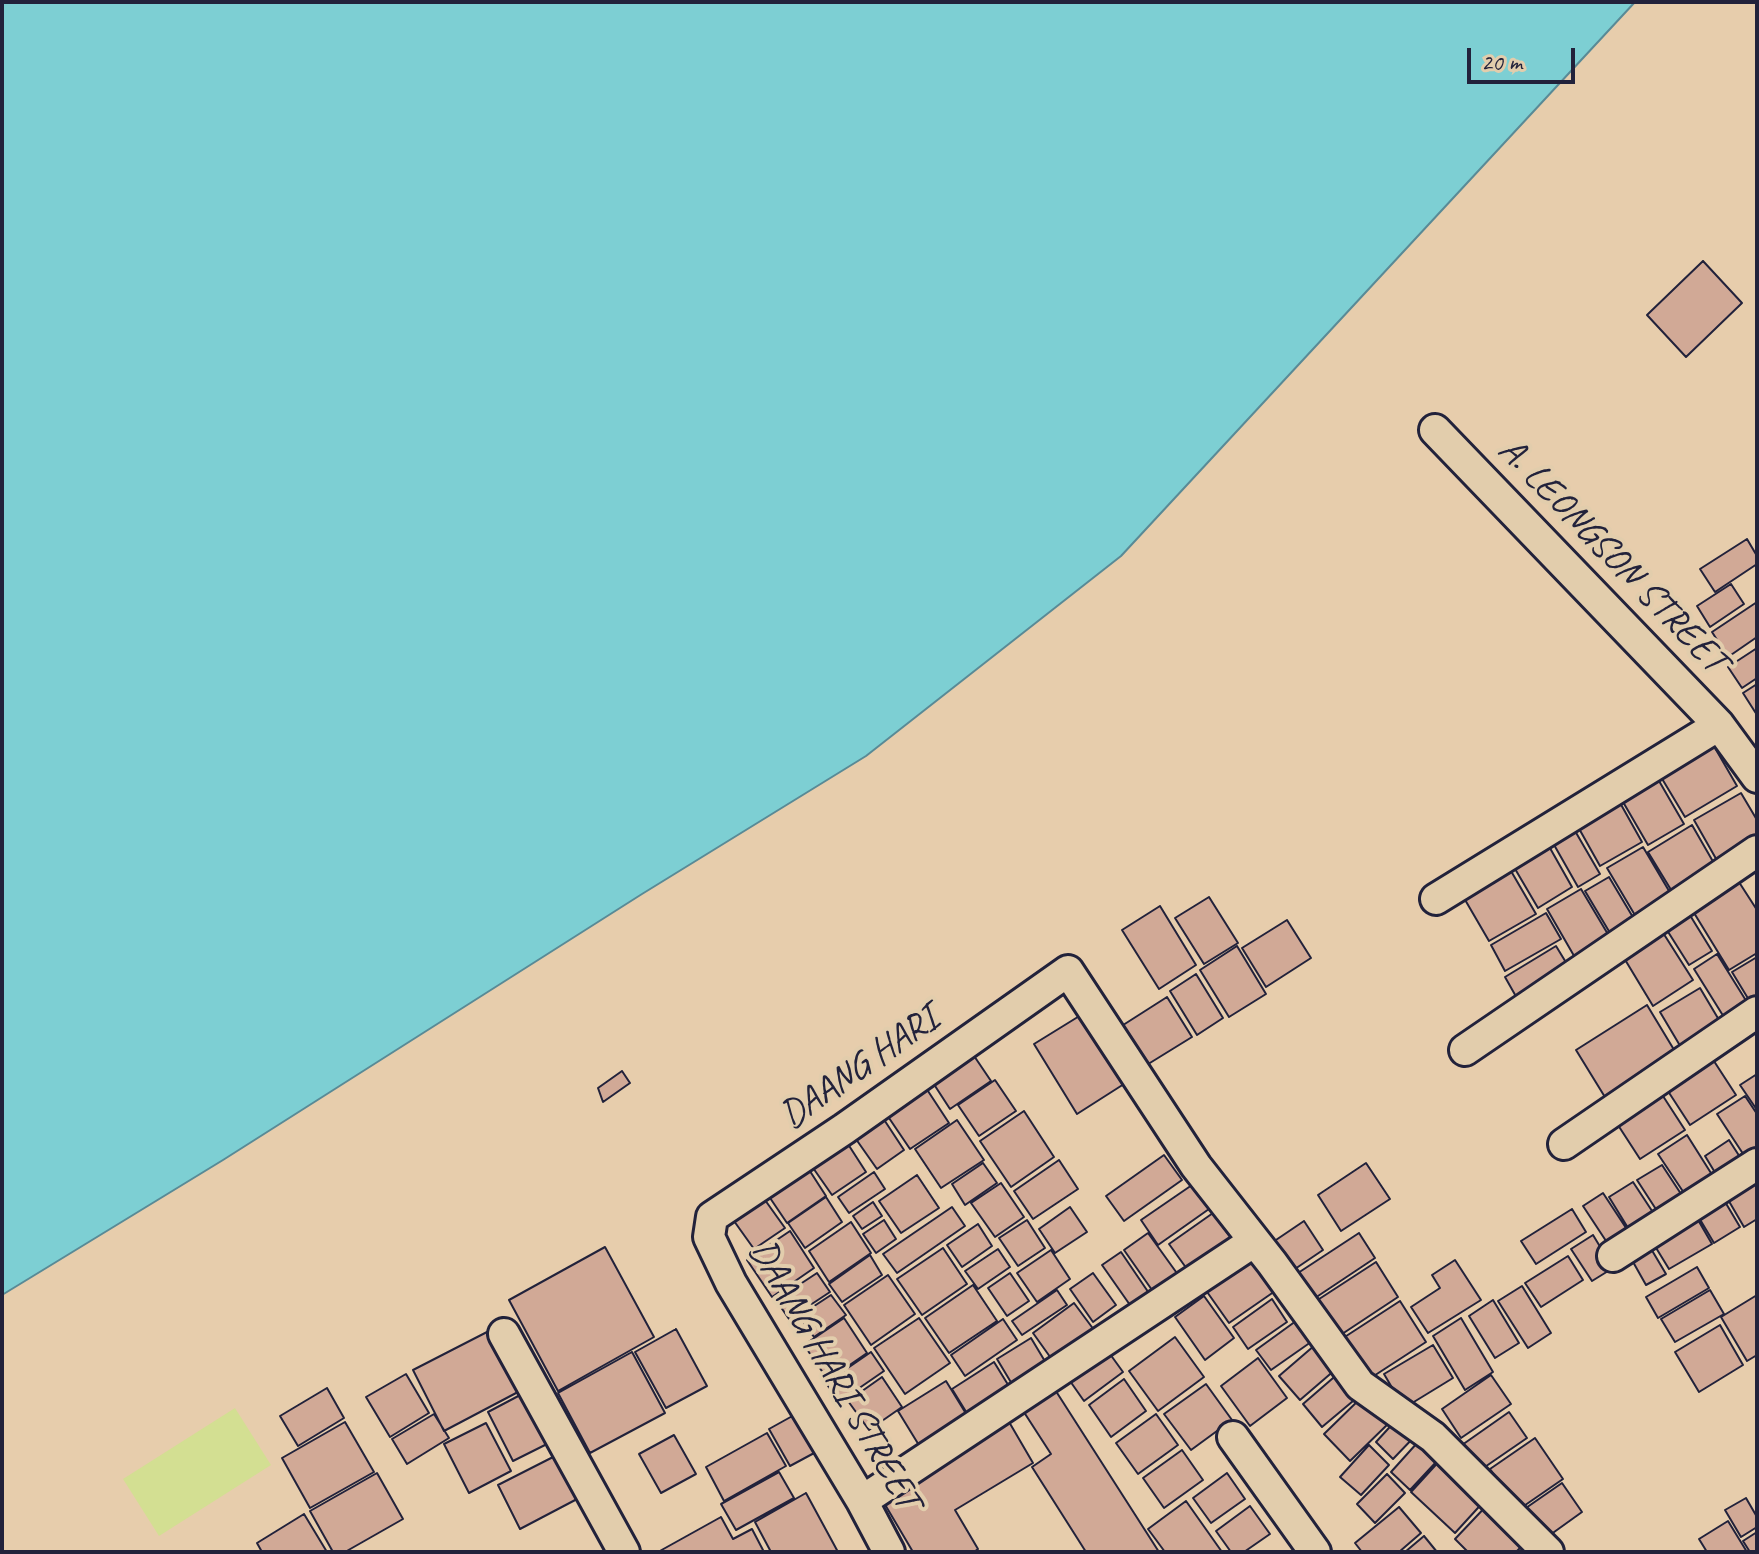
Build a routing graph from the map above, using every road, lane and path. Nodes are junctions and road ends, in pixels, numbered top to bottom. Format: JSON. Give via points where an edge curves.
{"nodes":[{"id":1,"x":1435,"y":430,"type":"dead end"},
{"id":2,"x":1719,"y":725,"type":"junction"},
{"id":3,"x":1757,"y":777,"type":"edge"},
{"id":4,"x":1757,"y":851,"type":"edge"},
{"id":5,"x":1436,"y":899,"type":"dead end"},
{"id":6,"x":1757,"y":1012,"type":"edge"},
{"id":7,"x":1465,"y":1050,"type":"dead end"},
{"id":8,"x":1564,"y":1144,"type":"dead end"},
{"id":9,"x":1757,"y":1164,"type":"edge"},
{"id":10,"x":709,"y":1237,"type":"joint"},
{"id":11,"x":1253,"y":1242,"type":"junction"},
{"id":12,"x":1613,"y":1256,"type":"dead end"},
{"id":13,"x":504,"y":1334,"type":"dead end"},
{"id":14,"x":1233,"y":1437,"type":"dead end"},
{"id":15,"x":862,"y":1501,"type":"junction"},
{"id":16,"x":624,"y":1552,"type":"edge"},
{"id":17,"x":889,"y":1552,"type":"edge"},
{"id":18,"x":1315,"y":1552,"type":"edge"},
{"id":19,"x":1548,"y":1552,"type":"edge"}],
"edges":[{"from":1,"to":2,"type":"street","name":"A. LEONGSON STREET"},
{"from":2,"to":3,"type":"street","name":"A. LEONGSON STREET"},
{"from":2,"to":5,"type":"street"},
{"from":4,"to":7,"type":"street"},
{"from":6,"to":8,"type":"street"},
{"from":9,"to":12,"type":"street"},
{"from":10,"to":11,"type":"street","name":"DAANG HARI","via":[[712,1217],[1068,971],[1196,1166]]},
{"from":10,"to":15,"type":"street","name":"DAANG HARI STREET","via":[[731,1283]]},
{"from":11,"to":15,"type":"street"},
{"from":11,"to":19,"type":"street","via":[[1360,1385],[1433,1437]]},
{"from":13,"to":16,"type":"street"},
{"from":14,"to":18,"type":"street"},
{"from":15,"to":17,"type":"street","name":"DAANG HARI STREET"}]}
